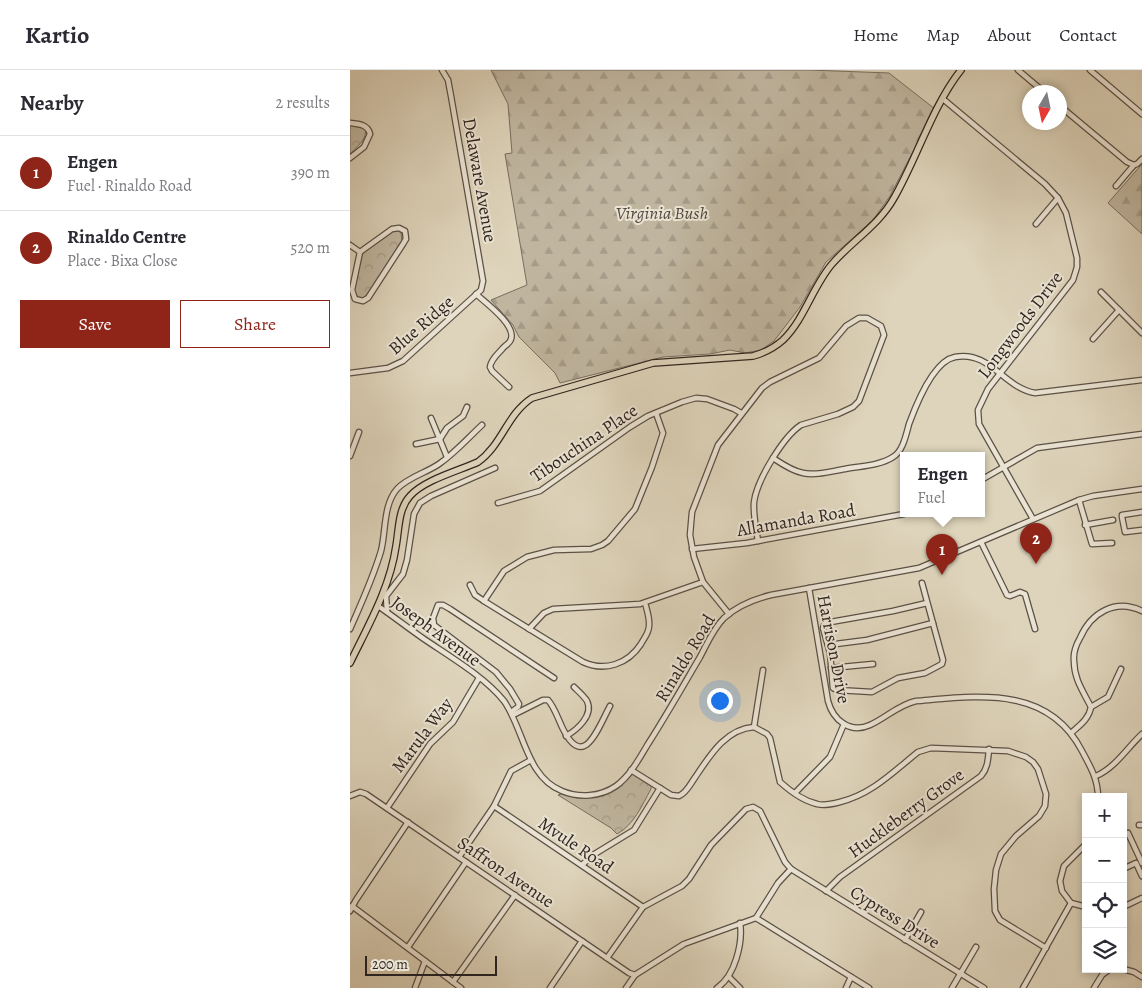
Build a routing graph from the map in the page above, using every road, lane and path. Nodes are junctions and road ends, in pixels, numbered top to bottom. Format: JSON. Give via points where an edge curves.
{"nodes":[{"id":1,"x":442,"y":70,"type":"edge"},
{"id":2,"x":961,"y":70,"type":"edge"},
{"id":3,"x":1018,"y":70,"type":"edge"},
{"id":4,"x":1090,"y":70,"type":"edge"},
{"id":5,"x":1036,"y":85,"type":"edge"},
{"id":6,"x":943,"y":99,"type":"junction"},
{"id":7,"x":1067,"y":112,"type":"edge"},
{"id":8,"x":1142,"y":114,"type":"edge"},
{"id":9,"x":350,"y":123,"type":"edge"},
{"id":10,"x":350,"y":158,"type":"edge"},
{"id":11,"x":1142,"y":159,"type":"edge"},
{"id":12,"x":1134,"y":165,"type":"junction"},
{"id":13,"x":1116,"y":186,"type":"dead end"},
{"id":14,"x":1058,"y":198,"type":"junction"},
{"id":15,"x":1036,"y":224,"type":"dead end"},
{"id":16,"x":350,"y":245,"type":"edge"},
{"id":17,"x":360,"y":252,"type":"junction"},
{"id":18,"x":1102,"y":292,"type":"dead end"},
{"id":19,"x":476,"y":294,"type":"junction"},
{"id":20,"x":1119,"y":310,"type":"junction"},
{"id":21,"x":1142,"y":333,"type":"edge"},
{"id":22,"x":1093,"y":339,"type":"dead end"},
{"id":23,"x":350,"y":373,"type":"edge"},
{"id":24,"x":1000,"y":374,"type":"junction"},
{"id":25,"x":1142,"y":380,"type":"edge"},
{"id":26,"x":509,"y":387,"type":"dead end"},
{"id":27,"x":467,"y":407,"type":"dead end"},
{"id":28,"x":656,"y":413,"type":"junction"},
{"id":29,"x":741,"y":413,"type":"junction"},
{"id":30,"x":431,"y":418,"type":"dead end"},
{"id":31,"x":482,"y":425,"type":"dead end"},
{"id":32,"x":359,"y":432,"type":"dead end"},
{"id":33,"x":1142,"y":434,"type":"edge"},
{"id":34,"x":440,"y":439,"type":"junction"},
{"id":35,"x":416,"y":444,"type":"dead end"},
{"id":36,"x":350,"y":456,"type":"edge"},
{"id":37,"x":447,"y":457,"type":"junction"},
{"id":38,"x":773,"y":458,"type":"junction"},
{"id":39,"x":1004,"y":467,"type":"junction"},
{"id":40,"x":495,"y":468,"type":"dead end"},
{"id":41,"x":985,"y":478,"type":"edge"},
{"id":42,"x":1142,"y":489,"type":"edge"},
{"id":43,"x":1079,"y":500,"type":"junction"},
{"id":44,"x":498,"y":504,"type":"dead end"},
{"id":45,"x":1142,"y":512,"type":"edge"},
{"id":46,"x":900,"y":515,"type":"edge"},
{"id":47,"x":1033,"y":519,"type":"junction"},
{"id":48,"x":1113,"y":520,"type":"dead end"},
{"id":49,"x":1085,"y":524,"type":"junction"},
{"id":50,"x":1142,"y":530,"type":"edge"},
{"id":51,"x":758,"y":541,"type":"junction"},
{"id":52,"x":982,"y":542,"type":"junction"},
{"id":53,"x":1112,"y":543,"type":"dead end"},
{"id":54,"x":692,"y":549,"type":"junction"},
{"id":55,"x":702,"y":582,"type":"junction"},
{"id":56,"x":922,"y":583,"type":"dead end"},
{"id":57,"x":470,"y":586,"type":"dead end"},
{"id":58,"x":809,"y":588,"type":"junction"},
{"id":59,"x":484,"y":601,"type":"junction"},
{"id":60,"x":645,"y":603,"type":"junction"},
{"id":61,"x":927,"y":603,"type":"junction"},
{"id":62,"x":378,"y":606,"type":"junction"},
{"id":63,"x":1142,"y":611,"type":"edge"},
{"id":64,"x":387,"y":612,"type":"junction"},
{"id":65,"x":729,"y":614,"type":"junction"},
{"id":66,"x":933,"y":623,"type":"junction"},
{"id":67,"x":350,"y":629,"type":"edge"},
{"id":68,"x":529,"y":629,"type":"junction"},
{"id":69,"x":1035,"y":629,"type":"dead end"},
{"id":70,"x":828,"y":645,"type":"junction"},
{"id":71,"x":830,"y":655,"type":"junction"},
{"id":72,"x":820,"y":656,"type":"junction"},
{"id":73,"x":350,"y":663,"type":"edge"},
{"id":74,"x":873,"y":664,"type":"dead end"},
{"id":75,"x":831,"y":668,"type":"junction"},
{"id":76,"x":1120,"y":669,"type":"dead end"},
{"id":77,"x":764,"y":670,"type":"dead end"},
{"id":78,"x":479,"y":678,"type":"junction"},
{"id":79,"x":554,"y":678,"type":"dead end"},
{"id":80,"x":574,"y":686,"type":"dead end"},
{"id":81,"x":610,"y":706,"type":"dead end"},
{"id":82,"x":1091,"y":707,"type":"junction"},
{"id":83,"x":512,"y":714,"type":"junction"},
{"id":84,"x":844,"y":724,"type":"junction"},
{"id":85,"x":754,"y":726,"type":"junction"},
{"id":86,"x":1071,"y":733,"type":"junction"},
{"id":87,"x":1142,"y":734,"type":"edge"},
{"id":88,"x":566,"y":736,"type":"junction"},
{"id":89,"x":989,"y":749,"type":"junction"},
{"id":90,"x":531,"y":760,"type":"junction"},
{"id":91,"x":631,"y":770,"type":"junction"},
{"id":92,"x":1096,"y":776,"type":"junction"},
{"id":93,"x":660,"y":788,"type":"junction"},
{"id":94,"x":795,"y":793,"type":"junction"},
{"id":95,"x":1098,"y":793,"type":"edge"},
{"id":96,"x":350,"y":796,"type":"edge"},
{"id":97,"x":494,"y":806,"type":"junction"},
{"id":98,"x":387,"y":808,"type":"junction"},
{"id":99,"x":408,"y":822,"type":"junction"},
{"id":100,"x":1127,"y":837,"type":"edge"},
{"id":101,"x":1082,"y":848,"type":"edge"},
{"id":102,"x":459,"y":857,"type":"junction"},
{"id":103,"x":466,"y":862,"type":"junction"},
{"id":104,"x":1142,"y":863,"type":"edge"},
{"id":105,"x":582,"y":865,"type":"junction"},
{"id":106,"x":1127,"y":868,"type":"edge"},
{"id":107,"x":791,"y":869,"type":"junction"},
{"id":108,"x":1142,"y":876,"type":"edge"},
{"id":109,"x":826,"y":891,"type":"junction"},
{"id":110,"x":515,"y":895,"type":"junction"},
{"id":111,"x":1142,"y":898,"type":"edge"},
{"id":112,"x":1071,"y":903,"type":"junction"},
{"id":113,"x":1127,"y":905,"type":"edge"},
{"id":114,"x":1082,"y":906,"type":"edge"},
{"id":115,"x":642,"y":907,"type":"junction"},
{"id":116,"x":351,"y":908,"type":"edge"},
{"id":117,"x":921,"y":912,"type":"dead end"},
{"id":118,"x":756,"y":918,"type":"junction"},
{"id":119,"x":740,"y":923,"type":"junction"},
{"id":120,"x":905,"y":940,"type":"junction"},
{"id":121,"x":582,"y":941,"type":"junction"},
{"id":122,"x":408,"y":947,"type":"junction"},
{"id":123,"x":976,"y":947,"type":"dead end"},
{"id":124,"x":1046,"y":948,"type":"junction"},
{"id":125,"x":607,"y":958,"type":"junction"},
{"id":126,"x":425,"y":961,"type":"junction"},
{"id":127,"x":1127,"y":970,"type":"edge"},
{"id":128,"x":1105,"y":973,"type":"edge"},
{"id":129,"x":961,"y":974,"type":"junction"},
{"id":130,"x":635,"y":975,"type":"junction"},
{"id":131,"x":851,"y":976,"type":"junction"},
{"id":132,"x":729,"y":977,"type":"junction"},
{"id":133,"x":1142,"y":977,"type":"edge"},
{"id":134,"x":453,"y":982,"type":"junction"},
{"id":135,"x":415,"y":988,"type":"edge"},
{"id":136,"x":461,"y":988,"type":"edge"},
{"id":137,"x":550,"y":988,"type":"edge"},
{"id":138,"x":626,"y":988,"type":"edge"},
{"id":139,"x":717,"y":988,"type":"edge"},
{"id":140,"x":740,"y":988,"type":"edge"},
{"id":141,"x":846,"y":988,"type":"edge"},
{"id":142,"x":869,"y":988,"type":"edge"},
{"id":143,"x":952,"y":988,"type":"edge"},
{"id":144,"x":984,"y":988,"type":"edge"},
{"id":145,"x":1023,"y":988,"type":"edge"},
{"id":146,"x":1094,"y":988,"type":"edge"}],
"edges":[{"from":1,"to":19,"type":"street","name":"Delaware Avenue","via":[[448,80],[483,281]]},
{"from":2,"to":6,"type":"main road"},
{"from":3,"to":5,"type":"street"},
{"from":4,"to":8,"type":"street"},
{"from":6,"to":14,"type":"street","name":"Longwoods Drive"},
{"from":6,"to":62,"type":"main road","via":[[887,210],[832,264],[783,340],[766,352],[753,356],[644,364],[526,402],[513,414],[497,443],[484,458],[428,483],[409,496],[402,509],[394,560]]},
{"from":7,"to":12,"type":"street"},
{"from":9,"to":10,"type":"street","via":[[366,126],[370,134],[364,147]]},
{"from":11,"to":12,"type":"street"},
{"from":12,"to":13,"type":"street"},
{"from":14,"to":15,"type":"street"},
{"from":14,"to":24,"type":"street","name":"Longwoods Drive","via":[[1069,222],[1077,258],[1076,273]]},
{"from":16,"to":17,"type":"street"},
{"from":17,"to":17,"type":"street","via":[[392,228],[405,231],[404,244],[371,295],[363,301],[355,299],[352,294]]},
{"from":18,"to":20,"type":"street"},
{"from":19,"to":23,"type":"street","name":"Blue Ridge","via":[[403,362],[388,368]]},
{"from":19,"to":26,"type":"street","via":[[511,330],[510,342],[492,359],[490,367]]},
{"from":20,"to":21,"type":"street"},
{"from":20,"to":22,"type":"street"},
{"from":24,"to":25,"type":"street","via":[[1035,393]]},
{"from":24,"to":38,"type":"street","via":[[974,356],[948,358],[923,392],[898,452],[882,462],[805,474]]},
{"from":24,"to":39,"type":"street","name":"Longwoods Drive","via":[[982,400],[978,414],[979,424]]},
{"from":27,"to":34,"type":"street","via":[[463,416],[447,428]]},
{"from":28,"to":29,"type":"street","name":"Tibouchina Place","via":[[696,398]]},
{"from":28,"to":44,"type":"street","name":"Tibouchina Place","via":[[630,427],[540,491]]},
{"from":28,"to":59,"type":"street","via":[[663,433],[655,458],[634,509],[608,541],[591,549],[554,550],[527,557],[504,571]]},
{"from":29,"to":38,"type":"street","via":[[770,382],[819,358],[841,331],[855,320],[867,318],[882,328],[884,335],[859,401],[847,411],[801,425]]},
{"from":29,"to":54,"type":"street","via":[[718,445],[695,503],[690,526]]},
{"from":30,"to":34,"type":"street"},
{"from":31,"to":37,"type":"street"},
{"from":32,"to":36,"type":"street"},
{"from":33,"to":39,"type":"street","via":[[1037,448]]},
{"from":34,"to":35,"type":"street"},
{"from":34,"to":37,"type":"street"},
{"from":37,"to":67,"type":"street","via":[[408,480],[394,494],[380,553]]},
{"from":38,"to":51,"type":"street","via":[[755,495]]},
{"from":39,"to":41,"type":"street"},
{"from":39,"to":47,"type":"street","name":"Longwoods Drive"},
{"from":40,"to":64,"type":"street","via":[[420,503],[414,514],[403,574],[386,596]]},
{"from":42,"to":43,"type":"street","name":"Rinaldo Road"},
{"from":43,"to":47,"type":"street","name":"Rinaldo Road"},
{"from":43,"to":49,"type":"street"},
{"from":45,"to":50,"type":"street","via":[[1122,515],[1125,532]]},
{"from":46,"to":51,"type":"street","name":"Allamanda Road"},
{"from":47,"to":52,"type":"street","name":"Rinaldo Road"},
{"from":48,"to":49,"type":"street"},
{"from":49,"to":53,"type":"street","via":[[1092,544]]},
{"from":51,"to":54,"type":"street","name":"Allamanda Road"},
{"from":52,"to":58,"type":"street","name":"Rinaldo Road","via":[[919,568]]},
{"from":52,"to":69,"type":"street","via":[[1008,596],[1020,592],[1025,594]]},
{"from":54,"to":55,"type":"street"},
{"from":55,"to":60,"type":"street"},
{"from":55,"to":65,"type":"street"},
{"from":56,"to":61,"type":"street"},
{"from":57,"to":59,"type":"street"},
{"from":58,"to":65,"type":"street","name":"Rinaldo Road","via":[[762,597]]},
{"from":58,"to":72,"type":"street","name":"Harrison Drive"},
{"from":59,"to":68,"type":"street"},
{"from":60,"to":68,"type":"street","via":[[553,609],[544,613]]},
{"from":60,"to":68,"type":"street","via":[[648,632],[629,658],[608,666],[598,667],[583,662]]},
{"from":61,"to":66,"type":"street"},
{"from":61,"to":70,"type":"street","via":[[828,621],[823,626]]},
{"from":62,"to":64,"type":"street","name":"Joseph Avenue"},
{"from":62,"to":73,"type":"main road"},
{"from":63,"to":82,"type":"street","via":[[1125,606],[1101,612],[1090,620],[1081,636],[1074,658],[1075,671],[1077,682]]},
{"from":64,"to":78,"type":"street","name":"Joseph Avenue"},
{"from":65,"to":91,"type":"street","name":"Rinaldo Road","via":[[715,630]]},
{"from":66,"to":70,"type":"street","via":[[867,640]]},
{"from":66,"to":75,"type":"street","via":[[943,662],[931,671],[900,677],[869,692],[834,689]]},
{"from":70,"to":71,"type":"street"},
{"from":71,"to":72,"type":"street"},
{"from":71,"to":75,"type":"street"},
{"from":72,"to":84,"type":"street","name":"Harrison Drive","via":[[831,710]]},
{"from":74,"to":75,"type":"street"},
{"from":76,"to":82,"type":"street","via":[[1108,697]]},
{"from":77,"to":85,"type":"street"},
{"from":78,"to":83,"type":"street","name":"Rinaldo Road"},
{"from":78,"to":98,"type":"street","name":"Marula Way","via":[[453,722],[430,744]]},
{"from":79,"to":83,"type":"street","via":[[450,609],[438,606],[434,625],[492,669],[506,684],[519,704]]},
{"from":80,"to":88,"type":"street","via":[[587,701],[588,712],[577,728]]},
{"from":81,"to":88,"type":"street","via":[[585,746],[575,746]]},
{"from":82,"to":86,"type":"street","via":[[1084,722]]},
{"from":83,"to":88,"type":"street","via":[[548,700]]},
{"from":83,"to":90,"type":"street","name":"Rinaldo Road"},
{"from":84,"to":86,"type":"street","name":"Harrison Drive","via":[[865,727],[916,701],[1002,697],[1044,711]]},
{"from":84,"to":94,"type":"street","via":[[830,757]]},
{"from":85,"to":93,"type":"street","via":[[738,730],[719,744],[682,795],[675,797]]},
{"from":85,"to":94,"type":"street","via":[[770,738],[780,782]]},
{"from":86,"to":92,"type":"street","name":"Harrison Drive"},
{"from":87,"to":92,"type":"street","via":[[1111,767]]},
{"from":89,"to":94,"type":"street","via":[[931,748],[918,752],[865,793],[832,804],[818,805]]},
{"from":89,"to":109,"type":"street","name":"Huckleberry Grove","via":[[988,764],[980,776],[840,877]]},
{"from":89,"to":124,"type":"street","via":[[1026,757],[1038,769],[1044,784],[1045,806],[1002,854],[994,889],[995,911],[1000,920]]},
{"from":90,"to":91,"type":"street","name":"Rinaldo Road","via":[[546,781],[558,790],[579,796],[617,786]]},
{"from":90,"to":97,"type":"street","via":[[511,771]]},
{"from":91,"to":93,"type":"street"},
{"from":92,"to":95,"type":"street","name":"Harrison Drive"},
{"from":93,"to":105,"type":"street","via":[[634,830]]},
{"from":96,"to":98,"type":"street","name":"Saffron Avenue","via":[[360,792]]},
{"from":97,"to":102,"type":"street"},
{"from":97,"to":105,"type":"street","name":"Mvule Road"},
{"from":98,"to":99,"type":"street","name":"Saffron Avenue"},
{"from":99,"to":102,"type":"street","name":"Saffron Avenue"},
{"from":99,"to":116,"type":"street"},
{"from":100,"to":104,"type":"street"},
{"from":101,"to":112,"type":"street","via":[[1064,866],[1060,875],[1062,891]]},
{"from":102,"to":103,"type":"street","name":"Saffron Avenue"},
{"from":103,"to":110,"type":"street","name":"Saffron Avenue"},
{"from":103,"to":122,"type":"street"},
{"from":105,"to":115,"type":"street","name":"Mvule Road"},
{"from":106,"to":108,"type":"street","via":[[1136,864]]},
{"from":107,"to":109,"type":"street","name":"Cypress Drive"},
{"from":107,"to":115,"type":"street","via":[[760,811],[749,808],[711,844],[682,886]]},
{"from":107,"to":118,"type":"street"},
{"from":109,"to":120,"type":"street","name":"Cypress Drive"},
{"from":110,"to":121,"type":"street","name":"Saffron Avenue"},
{"from":110,"to":134,"type":"street"},
{"from":111,"to":113,"type":"street"},
{"from":112,"to":114,"type":"street"},
{"from":112,"to":124,"type":"street"},
{"from":115,"to":125,"type":"street"},
{"from":116,"to":122,"type":"street"},
{"from":117,"to":120,"type":"street"},
{"from":118,"to":119,"type":"street"},
{"from":118,"to":131,"type":"street"},
{"from":119,"to":130,"type":"street","via":[[684,944]]},
{"from":119,"to":132,"type":"street","via":[[741,942]]},
{"from":120,"to":129,"type":"street","name":"Cypress Drive"},
{"from":121,"to":125,"type":"street","name":"Saffron Avenue"},
{"from":121,"to":137,"type":"street"},
{"from":122,"to":126,"type":"street"},
{"from":123,"to":129,"type":"street"},
{"from":124,"to":145,"type":"street"},
{"from":125,"to":130,"type":"street","name":"Saffron Avenue"},
{"from":126,"to":134,"type":"street"},
{"from":126,"to":135,"type":"street"},
{"from":127,"to":133,"type":"street"},
{"from":128,"to":146,"type":"street"},
{"from":129,"to":143,"type":"street"},
{"from":129,"to":144,"type":"street","name":"Cypress Drive"},
{"from":130,"to":138,"type":"street"},
{"from":131,"to":141,"type":"street"},
{"from":131,"to":142,"type":"street"},
{"from":132,"to":139,"type":"street"},
{"from":132,"to":140,"type":"street"},
{"from":134,"to":136,"type":"street"}]}
